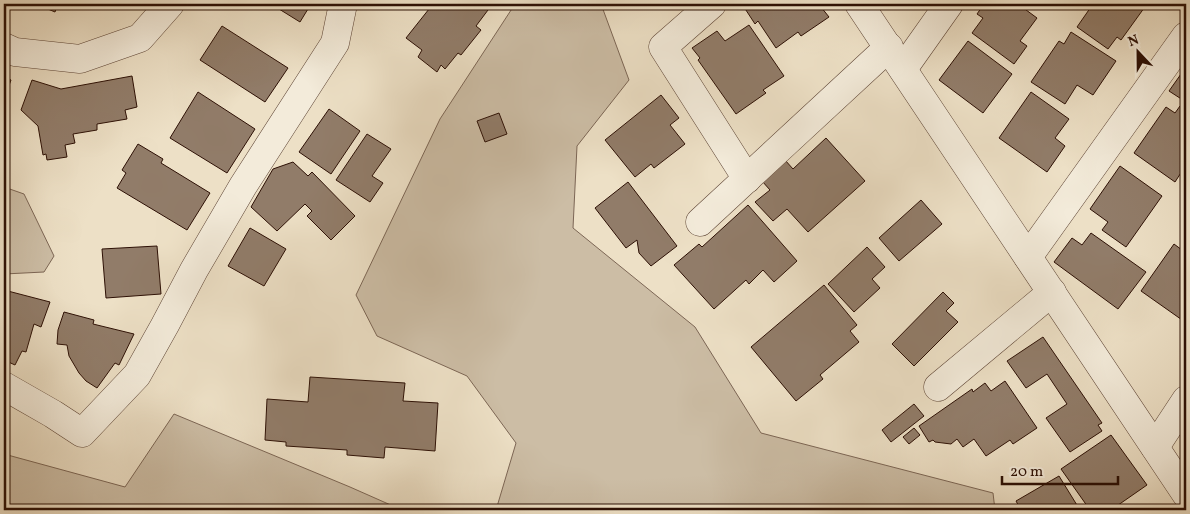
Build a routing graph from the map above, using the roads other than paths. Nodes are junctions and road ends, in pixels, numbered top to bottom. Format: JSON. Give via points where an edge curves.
{"nodes":[{"id":1,"x":170,"y":4,"type":"edge"},
{"id":2,"x":343,"y":4,"type":"edge"},
{"id":3,"x":712,"y":4,"type":"edge"},
{"id":4,"x":859,"y":4,"type":"edge"},
{"id":5,"x":949,"y":4,"type":"edge"},
{"id":6,"x":1186,"y":36,"type":"edge"},
{"id":7,"x":4,"y":47,"type":"edge"},
{"id":8,"x":896,"y":58,"type":"junction"},
{"id":9,"x":747,"y":179,"type":"junction"},
{"id":10,"x":700,"y":222,"type":"dead end"},
{"id":11,"x":1028,"y":257,"type":"junction"},
{"id":12,"x":1052,"y":292,"type":"junction"},
{"id":13,"x":4,"y":386,"type":"edge"},
{"id":14,"x":938,"y":387,"type":"dead end"},
{"id":15,"x":1186,"y":400,"type":"edge"},
{"id":16,"x":1155,"y":446,"type":"junction"},
{"id":17,"x":1186,"y":494,"type":"edge"}],
"edges":[{"from":1,"to":7,"type":"street","via":[[140,38],[80,58],[15,52]]},
{"from":2,"to":13,"type":"street","via":[[335,43],[243,186],[137,375],[82,433]]},
{"from":3,"to":9,"type":"street","via":[[663,47]]},
{"from":4,"to":8,"type":"street"},
{"from":5,"to":8,"type":"street"},
{"from":6,"to":11,"type":"street"},
{"from":8,"to":9,"type":"street"},
{"from":8,"to":11,"type":"street"},
{"from":9,"to":10,"type":"street"},
{"from":11,"to":12,"type":"street"},
{"from":12,"to":14,"type":"street"},
{"from":12,"to":16,"type":"street"},
{"from":15,"to":16,"type":"street"},
{"from":16,"to":17,"type":"street"}]}
